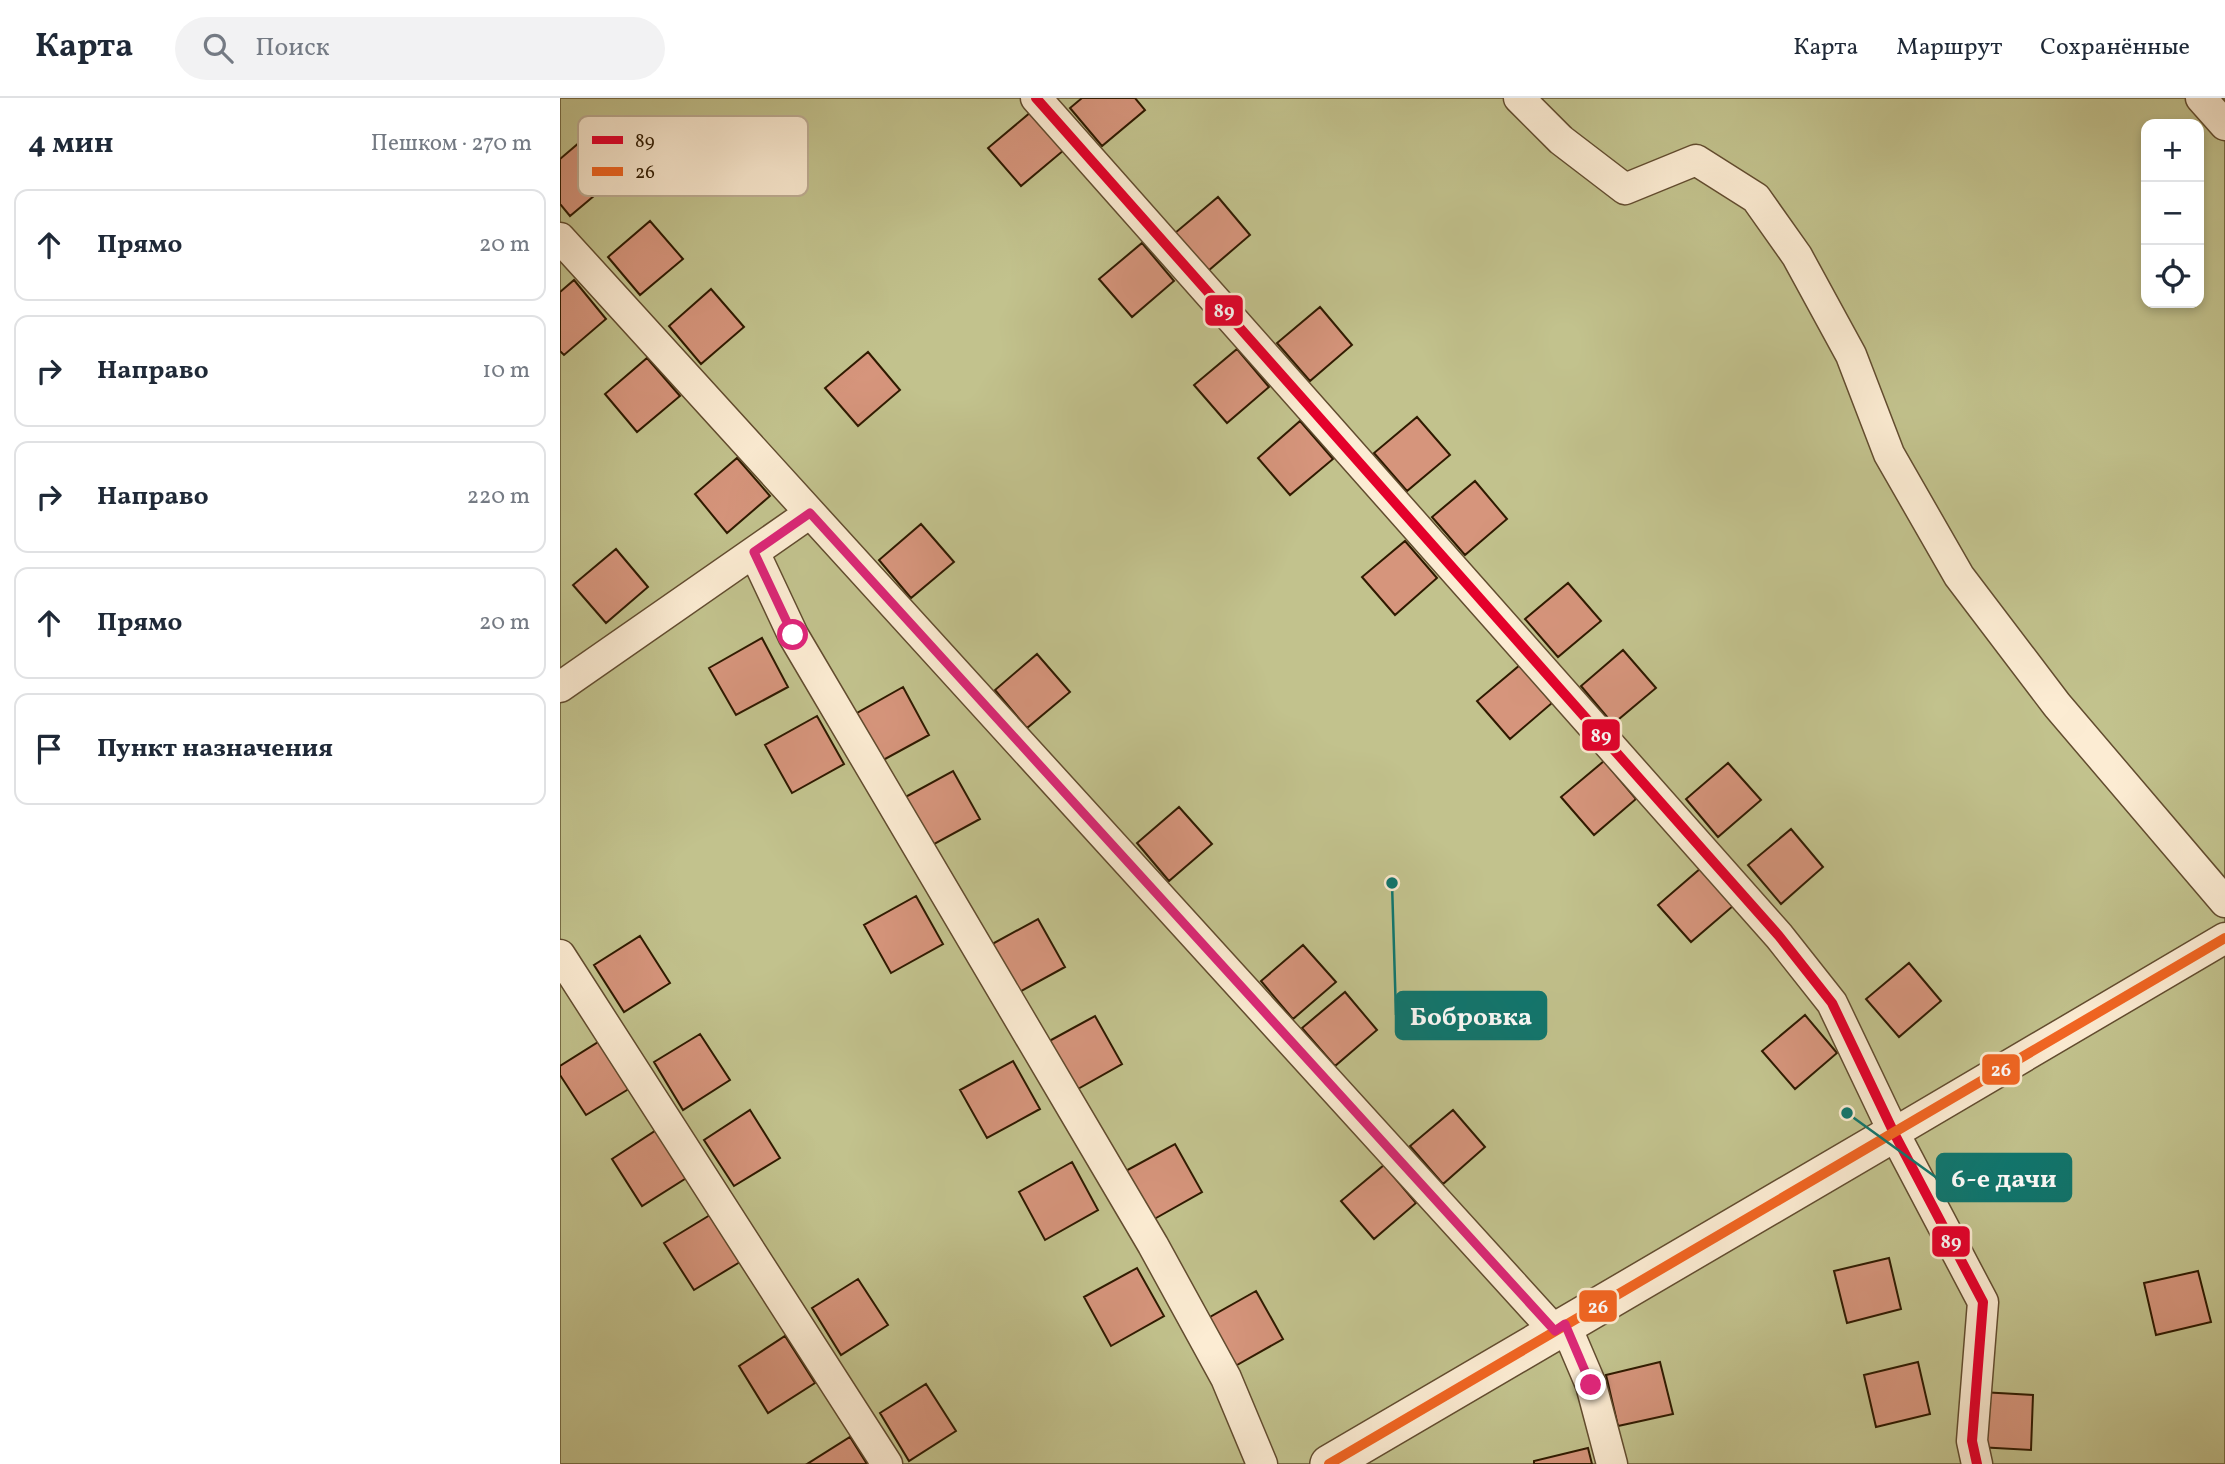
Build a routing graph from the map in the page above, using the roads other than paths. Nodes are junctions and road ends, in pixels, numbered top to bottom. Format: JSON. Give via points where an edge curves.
{"nodes":[{"id":1,"x":1036,"y":98,"type":"edge"},
{"id":2,"x":1519,"y":98,"type":"edge"},
{"id":3,"x":2201,"y":98,"type":"edge"},
{"id":4,"x":2225,"y":125,"type":"edge"},
{"id":5,"x":560,"y":238,"type":"edge"},
{"id":6,"x":810,"y":513,"type":"junction"},
{"id":7,"x":754,"y":552,"type":"junction"},
{"id":8,"x":560,"y":687,"type":"edge"},
{"id":9,"x":2225,"y":902,"type":"edge"},
{"id":10,"x":2225,"y":938,"type":"edge"},
{"id":11,"x":560,"y":955,"type":"edge"},
{"id":12,"x":1894,"y":1133,"type":"junction"},
{"id":13,"x":1560,"y":1328,"type":"junction"},
{"id":14,"x":887,"y":1464,"type":"edge"},
{"id":15,"x":1262,"y":1464,"type":"edge"},
{"id":16,"x":1329,"y":1464,"type":"edge"},
{"id":17,"x":1612,"y":1464,"type":"edge"},
{"id":18,"x":1977,"y":1464,"type":"edge"}],
"edges":[{"from":1,"to":12,"type":"street","via":[[1779,936],[1832,1003]]},
{"from":2,"to":9,"type":"street","via":[[1561,140],[1625,189],[1696,160],[1756,198],[1797,256],[1851,355],[1889,454],[1959,576],[2057,705]]},
{"from":3,"to":4,"type":"street"},
{"from":5,"to":6,"type":"street"},
{"from":6,"to":7,"type":"street"},
{"from":6,"to":13,"type":"street"},
{"from":7,"to":8,"type":"street"},
{"from":7,"to":15,"type":"street","via":[[793,635],[1153,1245],[1226,1378]]},
{"from":10,"to":12,"type":"street"},
{"from":11,"to":14,"type":"street"},
{"from":12,"to":13,"type":"street"},
{"from":12,"to":18,"type":"street","via":[[1983,1302],[1972,1441]]},
{"from":13,"to":16,"type":"street"},
{"from":13,"to":17,"type":"street","via":[[1591,1385]]}]}
